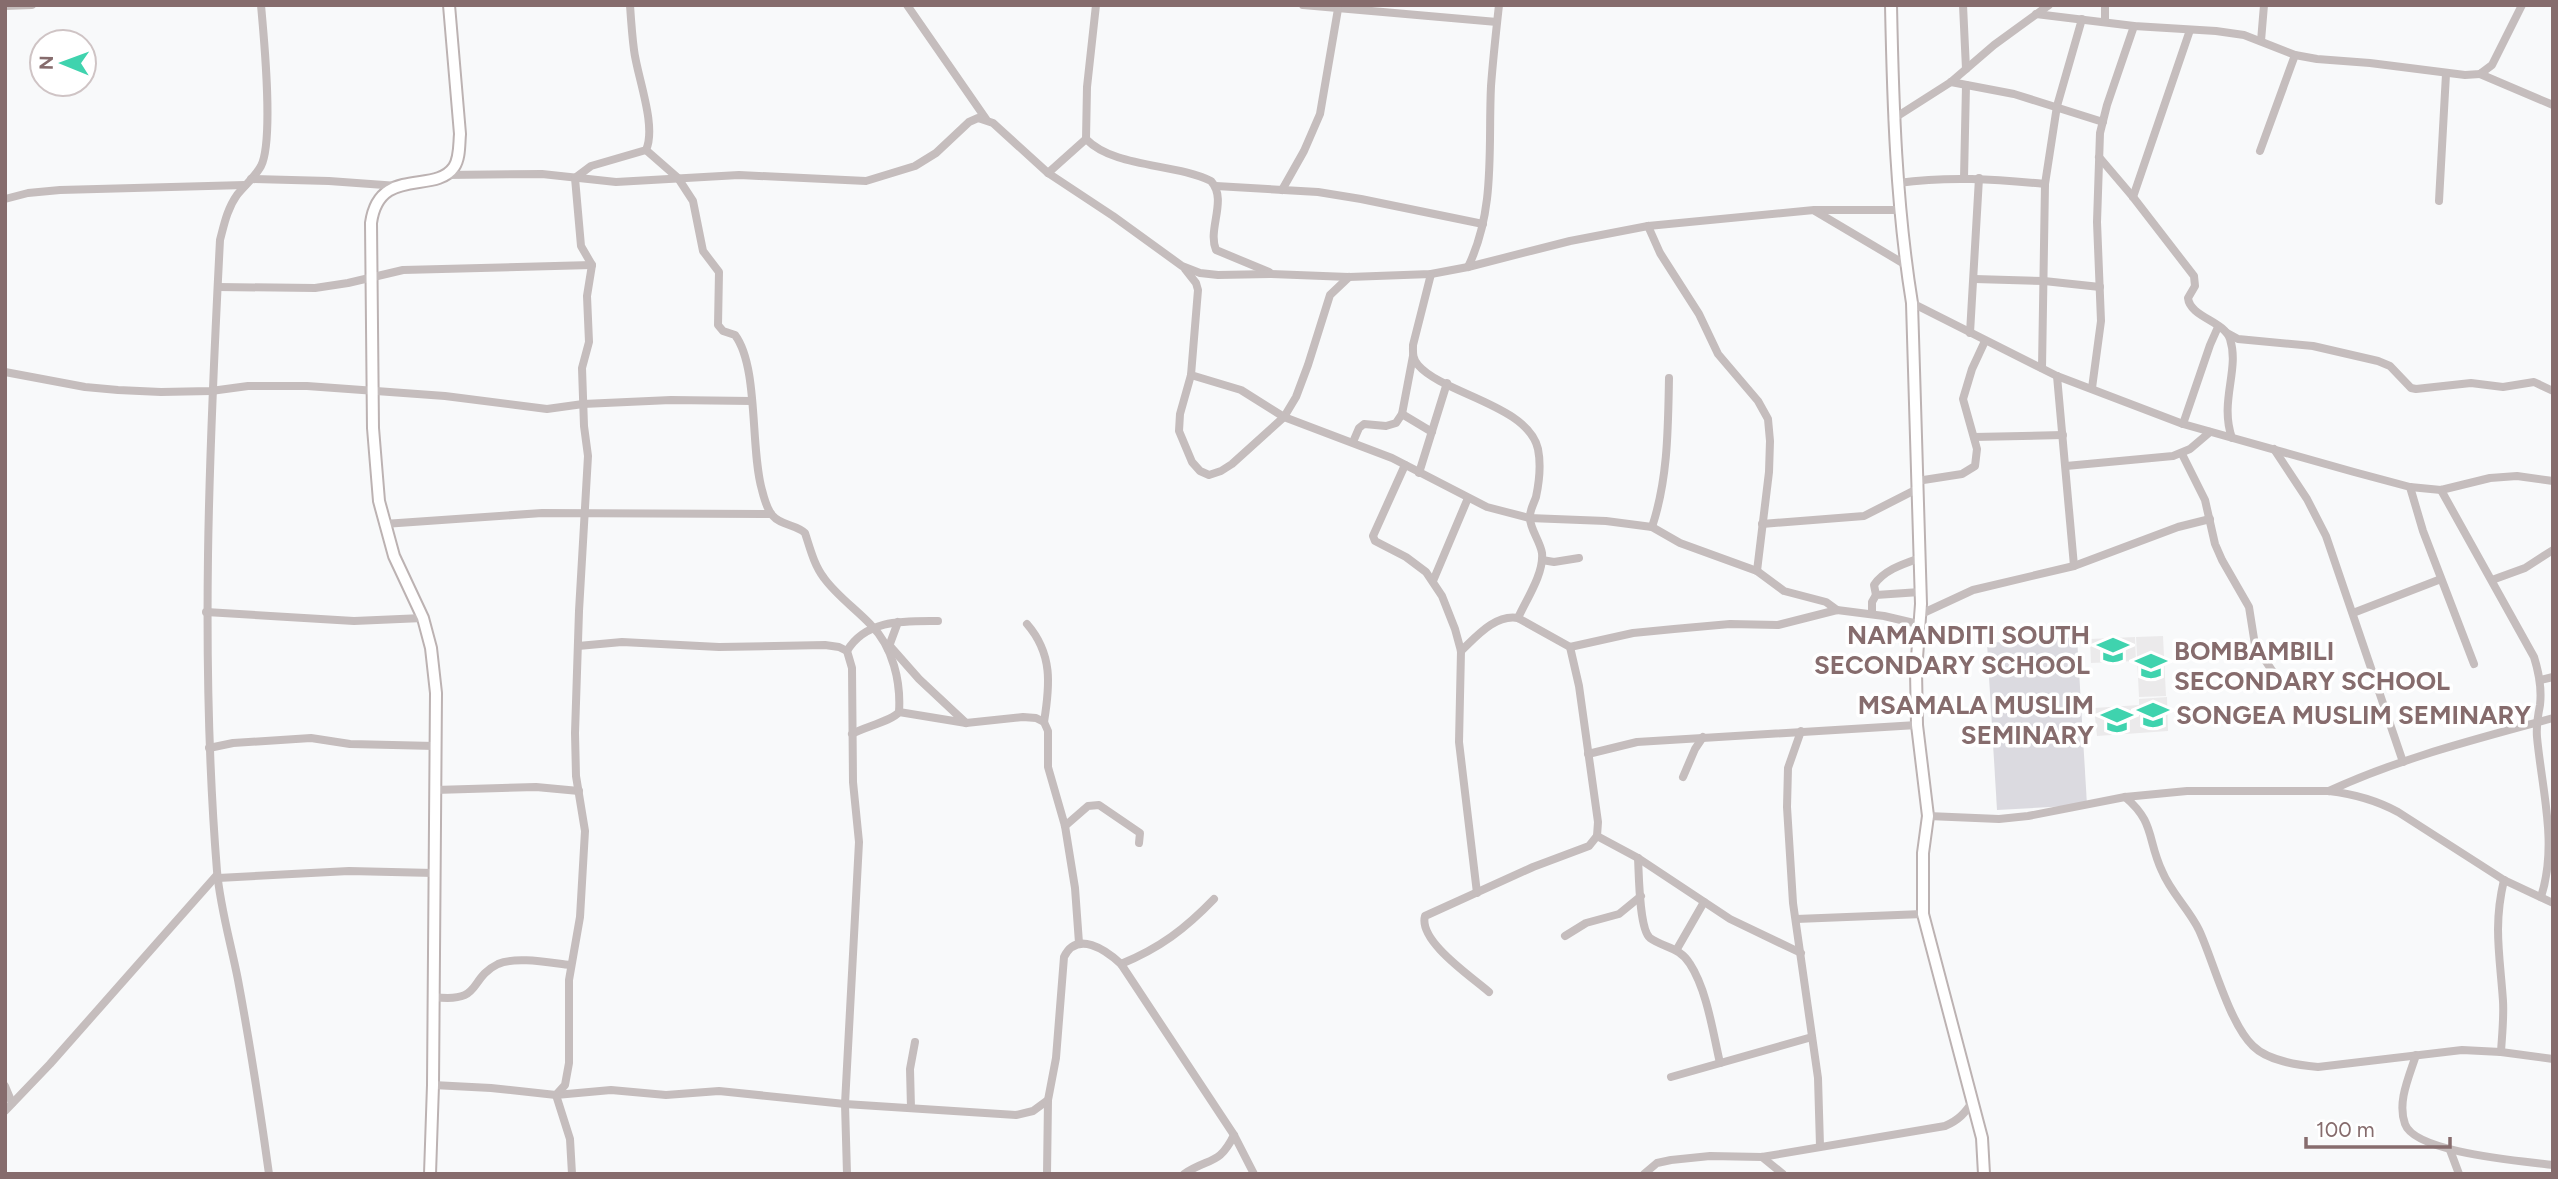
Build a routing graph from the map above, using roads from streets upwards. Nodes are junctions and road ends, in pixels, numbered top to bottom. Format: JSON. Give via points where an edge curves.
{"nodes":[{"id":1,"x":32,"y":5,"type":"edge"},
{"id":2,"x":261,"y":5,"type":"edge"},
{"id":3,"x":449,"y":5,"type":"edge"},
{"id":4,"x":630,"y":5,"type":"edge"},
{"id":5,"x":907,"y":5,"type":"edge"},
{"id":6,"x":1096,"y":5,"type":"edge"},
{"id":7,"x":1303,"y":5,"type":"edge"},
{"id":8,"x":1499,"y":5,"type":"edge"},
{"id":9,"x":1891,"y":5,"type":"edge"},
{"id":10,"x":1963,"y":5,"type":"edge"},
{"id":11,"x":2049,"y":5,"type":"edge"},
{"id":12,"x":2105,"y":5,"type":"edge"},
{"id":13,"x":2264,"y":5,"type":"edge"},
{"id":14,"x":2522,"y":5,"type":"edge"},
{"id":15,"x":5,"y":6,"type":"edge"},
{"id":16,"x":1338,"y":9,"type":"junction"},
{"id":17,"x":2036,"y":14,"type":"junction"},
{"id":18,"x":2082,"y":19,"type":"junction"},
{"id":19,"x":1497,"y":22,"type":"junction"},
{"id":20,"x":2105,"y":22,"type":"junction"},
{"id":21,"x":2134,"y":26,"type":"junction"},
{"id":22,"x":2190,"y":30,"type":"junction"},
{"id":23,"x":2261,"y":41,"type":"junction"},
{"id":24,"x":2295,"y":55,"type":"junction"},
{"id":25,"x":1966,"y":69,"type":"junction"},
{"id":26,"x":2446,"y":74,"type":"junction"},
{"id":27,"x":2480,"y":74,"type":"junction"},
{"id":28,"x":1951,"y":82,"type":"junction"},
{"id":29,"x":1966,"y":85,"type":"junction"},
{"id":30,"x":2553,"y":105,"type":"edge"},
{"id":31,"x":2057,"y":106,"type":"junction"},
{"id":32,"x":986,"y":119,"type":"junction"},
{"id":33,"x":1894,"y":120,"type":"junction"},
{"id":34,"x":2103,"y":122,"type":"junction"},
{"id":35,"x":1086,"y":139,"type":"junction"},
{"id":36,"x":646,"y":150,"type":"junction"},
{"id":37,"x":2260,"y":151,"type":"dead end"},
{"id":38,"x":2099,"y":157,"type":"junction"},
{"id":39,"x":658,"y":160,"type":"junction"},
{"id":40,"x":1048,"y":173,"type":"junction"},
{"id":41,"x":442,"y":175,"type":"junction"},
{"id":42,"x":575,"y":178,"type":"junction"},
{"id":43,"x":678,"y":178,"type":"junction"},
{"id":44,"x":1965,"y":178,"type":"junction"},
{"id":45,"x":1979,"y":178,"type":"junction"},
{"id":46,"x":662,"y":179,"type":"junction"},
{"id":47,"x":248,"y":182,"type":"junction"},
{"id":48,"x":1898,"y":183,"type":"junction"},
{"id":49,"x":2045,"y":184,"type":"junction"},
{"id":50,"x":398,"y":186,"type":"junction"},
{"id":51,"x":1216,"y":186,"type":"junction"},
{"id":52,"x":1282,"y":190,"type":"junction"},
{"id":53,"x":2133,"y":197,"type":"junction"},
{"id":54,"x":5,"y":199,"type":"edge"},
{"id":55,"x":2439,"y":201,"type":"dead end"},
{"id":56,"x":1814,"y":210,"type":"junction"},
{"id":57,"x":1901,"y":210,"type":"junction"},
{"id":58,"x":1483,"y":224,"type":"junction"},
{"id":59,"x":1648,"y":226,"type":"junction"},
{"id":60,"x":592,"y":265,"type":"junction"},
{"id":61,"x":1906,"y":265,"type":"junction"},
{"id":62,"x":1182,"y":266,"type":"junction"},
{"id":63,"x":1468,"y":267,"type":"junction"},
{"id":64,"x":1271,"y":274,"type":"junction"},
{"id":65,"x":1431,"y":274,"type":"junction"},
{"id":66,"x":372,"y":276,"type":"junction"},
{"id":67,"x":1349,"y":277,"type":"junction"},
{"id":68,"x":1975,"y":279,"type":"junction"},
{"id":69,"x":2044,"y":281,"type":"junction"},
{"id":70,"x":218,"y":287,"type":"junction"},
{"id":71,"x":2100,"y":287,"type":"junction"},
{"id":72,"x":1912,"y":303,"type":"junction"},
{"id":73,"x":2218,"y":327,"type":"junction"},
{"id":74,"x":1970,"y":333,"type":"junction"},
{"id":75,"x":2227,"y":333,"type":"junction"},
{"id":76,"x":1985,"y":341,"type":"junction"},
{"id":77,"x":1413,"y":356,"type":"junction"},
{"id":78,"x":2042,"y":368,"type":"junction"},
{"id":79,"x":5,"y":372,"type":"edge"},
{"id":80,"x":1191,"y":375,"type":"junction"},
{"id":81,"x":2057,"y":376,"type":"junction"},
{"id":82,"x":1669,"y":379,"type":"dead end"},
{"id":83,"x":1447,"y":383,"type":"junction"},
{"id":84,"x":2092,"y":388,"type":"junction"},
{"id":85,"x":373,"y":390,"type":"junction"},
{"id":86,"x":211,"y":391,"type":"junction"},
{"id":87,"x":2553,"y":391,"type":"edge"},
{"id":88,"x":752,"y":401,"type":"junction"},
{"id":89,"x":583,"y":404,"type":"junction"},
{"id":90,"x":1402,"y":414,"type":"junction"},
{"id":91,"x":1284,"y":416,"type":"junction"},
{"id":92,"x":2183,"y":424,"type":"junction"},
{"id":93,"x":1432,"y":432,"type":"junction"},
{"id":94,"x":2210,"y":432,"type":"junction"},
{"id":95,"x":2063,"y":435,"type":"junction"},
{"id":96,"x":1974,"y":438,"type":"junction"},
{"id":97,"x":2232,"y":438,"type":"junction"},
{"id":98,"x":1353,"y":442,"type":"junction"},
{"id":99,"x":2274,"y":449,"type":"junction"},
{"id":100,"x":2182,"y":454,"type":"junction"},
{"id":101,"x":1405,"y":465,"type":"junction"},
{"id":102,"x":2066,"y":466,"type":"junction"},
{"id":103,"x":1419,"y":473,"type":"junction"},
{"id":104,"x":2553,"y":481,"type":"edge"},
{"id":105,"x":1917,"y":485,"type":"junction"},
{"id":106,"x":2410,"y":487,"type":"junction"},
{"id":107,"x":2441,"y":490,"type":"junction"},
{"id":108,"x":1468,"y":498,"type":"junction"},
{"id":109,"x":584,"y":513,"type":"junction"},
{"id":110,"x":771,"y":514,"type":"junction"},
{"id":111,"x":1530,"y":517,"type":"junction"},
{"id":112,"x":2210,"y":519,"type":"junction"},
{"id":113,"x":384,"y":524,"type":"junction"},
{"id":114,"x":1762,"y":524,"type":"junction"},
{"id":115,"x":1652,"y":527,"type":"junction"},
{"id":116,"x":2552,"y":554,"type":"edge"},
{"id":117,"x":1578,"y":558,"type":"dead end"},
{"id":118,"x":1920,"y":558,"type":"junction"},
{"id":119,"x":1542,"y":560,"type":"junction"},
{"id":120,"x":2074,"y":566,"type":"junction"},
{"id":121,"x":1757,"y":572,"type":"junction"},
{"id":122,"x":2441,"y":579,"type":"junction"},
{"id":123,"x":2492,"y":580,"type":"junction"},
{"id":124,"x":1433,"y":581,"type":"junction"},
{"id":125,"x":1920,"y":592,"type":"junction"},
{"id":126,"x":1876,"y":595,"type":"junction"},
{"id":127,"x":1837,"y":610,"type":"junction"},
{"id":128,"x":206,"y":612,"type":"junction"},
{"id":129,"x":2353,"y":613,"type":"junction"},
{"id":130,"x":1872,"y":614,"type":"junction"},
{"id":131,"x":423,"y":618,"type":"junction"},
{"id":132,"x":1518,"y":618,"type":"junction"},
{"id":133,"x":1919,"y":620,"type":"junction"},
{"id":134,"x":938,"y":621,"type":"dead end"},
{"id":135,"x":898,"y":622,"type":"junction"},
{"id":136,"x":1027,"y":624,"type":"dead end"},
{"id":137,"x":874,"y":627,"type":"junction"},
{"id":138,"x":578,"y":646,"type":"junction"},
{"id":139,"x":888,"y":647,"type":"junction"},
{"id":140,"x":1570,"y":647,"type":"junction"},
{"id":141,"x":847,"y":651,"type":"junction"},
{"id":142,"x":1461,"y":651,"type":"junction"},
{"id":143,"x":2474,"y":664,"type":"dead end"},
{"id":144,"x":2273,"y":672,"type":"dead end"},
{"id":145,"x":2553,"y":677,"type":"edge"},
{"id":146,"x":2540,"y":680,"type":"junction"},
{"id":147,"x":899,"y":712,"type":"junction"},
{"id":148,"x":2553,"y":718,"type":"edge"},
{"id":149,"x":1044,"y":722,"type":"junction"},
{"id":150,"x":966,"y":723,"type":"junction"},
{"id":151,"x":2536,"y":723,"type":"junction"},
{"id":152,"x":1917,"y":725,"type":"junction"},
{"id":153,"x":1801,"y":731,"type":"junction"},
{"id":154,"x":852,"y":734,"type":"junction"},
{"id":155,"x":1703,"y":737,"type":"junction"},
{"id":156,"x":435,"y":746,"type":"junction"},
{"id":157,"x":209,"y":748,"type":"junction"},
{"id":158,"x":1588,"y":754,"type":"junction"},
{"id":159,"x":2403,"y":762,"type":"junction"},
{"id":160,"x":1683,"y":777,"type":"dead end"},
{"id":161,"x":435,"y":790,"type":"junction"},
{"id":162,"x":579,"y":791,"type":"junction"},
{"id":163,"x":2329,"y":791,"type":"junction"},
{"id":164,"x":2550,"y":792,"type":"edge"},
{"id":165,"x":2125,"y":797,"type":"junction"},
{"id":166,"x":1928,"y":816,"type":"junction"},
{"id":167,"x":1065,"y":826,"type":"junction"},
{"id":168,"x":1597,"y":836,"type":"junction"},
{"id":169,"x":1139,"y":843,"type":"dead end"},
{"id":170,"x":1638,"y":858,"type":"junction"},
{"id":171,"x":434,"y":873,"type":"junction"},
{"id":172,"x":218,"y":876,"type":"junction"},
{"id":173,"x":2504,"y":880,"type":"junction"},
{"id":174,"x":1477,"y":893,"type":"junction"},
{"id":175,"x":1641,"y":896,"type":"junction"},
{"id":176,"x":2541,"y":897,"type":"junction"},
{"id":177,"x":1214,"y":899,"type":"dead end"},
{"id":178,"x":1704,"y":902,"type":"junction"},
{"id":179,"x":2553,"y":903,"type":"edge"},
{"id":180,"x":1923,"y":914,"type":"junction"},
{"id":181,"x":1796,"y":919,"type":"junction"},
{"id":182,"x":1565,"y":936,"type":"dead end"},
{"id":183,"x":1079,"y":943,"type":"junction"},
{"id":184,"x":1677,"y":949,"type":"junction"},
{"id":185,"x":1801,"y":953,"type":"junction"},
{"id":186,"x":1121,"y":964,"type":"junction"},
{"id":187,"x":570,"y":965,"type":"junction"},
{"id":188,"x":1489,"y":992,"type":"dead end"},
{"id":189,"x":434,"y":997,"type":"junction"},
{"id":190,"x":1812,"y":1037,"type":"junction"},
{"id":191,"x":915,"y":1042,"type":"dead end"},
{"id":192,"x":2501,"y":1052,"type":"junction"},
{"id":193,"x":2416,"y":1055,"type":"junction"},
{"id":194,"x":2553,"y":1059,"type":"edge"},
{"id":195,"x":1720,"y":1063,"type":"junction"},
{"id":196,"x":1671,"y":1077,"type":"dead end"},
{"id":197,"x":5,"y":1086,"type":"edge"},
{"id":198,"x":433,"y":1086,"type":"junction"},
{"id":199,"x":556,"y":1095,"type":"junction"},
{"id":200,"x":1048,"y":1100,"type":"junction"},
{"id":201,"x":1973,"y":1101,"type":"junction"},
{"id":202,"x":12,"y":1103,"type":"junction"},
{"id":203,"x":845,"y":1104,"type":"junction"},
{"id":204,"x":911,"y":1108,"type":"junction"},
{"id":205,"x":5,"y":1111,"type":"edge"},
{"id":206,"x":1234,"y":1135,"type":"junction"},
{"id":207,"x":1820,"y":1146,"type":"junction"},
{"id":208,"x":2450,"y":1150,"type":"junction"},
{"id":209,"x":1762,"y":1157,"type":"junction"},
{"id":210,"x":2553,"y":1165,"type":"edge"},
{"id":211,"x":1257,"y":1173,"type":"edge"},
{"id":212,"x":269,"y":1174,"type":"edge"},
{"id":213,"x":429,"y":1174,"type":"edge"},
{"id":214,"x":572,"y":1174,"type":"edge"},
{"id":215,"x":847,"y":1174,"type":"edge"},
{"id":216,"x":1047,"y":1174,"type":"edge"},
{"id":217,"x":1184,"y":1174,"type":"edge"},
{"id":218,"x":1644,"y":1174,"type":"edge"},
{"id":219,"x":1783,"y":1174,"type":"edge"},
{"id":220,"x":1984,"y":1174,"type":"edge"},
{"id":221,"x":2459,"y":1174,"type":"edge"}],
"edges":[{"from":1,"to":15,"type":"street"},
{"from":2,"to":47,"type":"street","via":[[266,139],[261,165]]},
{"from":3,"to":41,"type":"street","via":[[460,134],[454,167]]},
{"from":4,"to":36,"type":"street","via":[[648,121]]},
{"from":5,"to":32,"type":"street"},
{"from":6,"to":35,"type":"street"},
{"from":7,"to":16,"type":"street"},
{"from":8,"to":19,"type":"street"},
{"from":9,"to":33,"type":"street"},
{"from":10,"to":25,"type":"street"},
{"from":11,"to":17,"type":"street"},
{"from":12,"to":20,"type":"street"},
{"from":13,"to":23,"type":"street"},
{"from":14,"to":27,"type":"street","via":[[2492,65]]},
{"from":16,"to":19,"type":"street"},
{"from":16,"to":52,"type":"street","via":[[1320,114]]},
{"from":17,"to":18,"type":"street"},
{"from":17,"to":25,"type":"street"},
{"from":18,"to":20,"type":"street"},
{"from":18,"to":31,"type":"street"},
{"from":19,"to":58,"type":"street","via":[[1489,192]]},
{"from":20,"to":21,"type":"street"},
{"from":21,"to":22,"type":"street"},
{"from":21,"to":34,"type":"street"},
{"from":22,"to":23,"type":"street"},
{"from":22,"to":53,"type":"street"},
{"from":23,"to":24,"type":"street"},
{"from":24,"to":26,"type":"street"},
{"from":24,"to":37,"type":"street"},
{"from":25,"to":28,"type":"street"},
{"from":26,"to":27,"type":"street"},
{"from":26,"to":55,"type":"street"},
{"from":27,"to":30,"type":"street"},
{"from":28,"to":29,"type":"street"},
{"from":28,"to":33,"type":"street"},
{"from":29,"to":31,"type":"street"},
{"from":29,"to":44,"type":"street"},
{"from":31,"to":34,"type":"street"},
{"from":31,"to":49,"type":"street"},
{"from":32,"to":40,"type":"street"},
{"from":32,"to":43,"type":"street","via":[[969,122],[915,166],[866,181]]},
{"from":33,"to":48,"type":"street"},
{"from":34,"to":38,"type":"street"},
{"from":35,"to":40,"type":"street"},
{"from":35,"to":51,"type":"street","via":[[1111,155],[1204,178]]},
{"from":36,"to":39,"type":"street"},
{"from":36,"to":42,"type":"street","via":[[591,166]]},
{"from":38,"to":53,"type":"street"},
{"from":38,"to":71,"type":"street"},
{"from":39,"to":43,"type":"street"},
{"from":39,"to":46,"type":"street"},
{"from":40,"to":62,"type":"street"},
{"from":41,"to":42,"type":"street"},
{"from":41,"to":50,"type":"street"},
{"from":42,"to":46,"type":"street","via":[[616,182]]},
{"from":42,"to":60,"type":"street","via":[[581,246]]},
{"from":43,"to":46,"type":"street"},
{"from":43,"to":88,"type":"street","via":[[693,201],[703,251],[718,268],[719,325],[738,340]]},
{"from":44,"to":45,"type":"street"},
{"from":44,"to":48,"type":"street"},
{"from":45,"to":49,"type":"street"},
{"from":45,"to":68,"type":"street"},
{"from":47,"to":50,"type":"street"},
{"from":47,"to":54,"type":"street","via":[[60,190]]},
{"from":47,"to":70,"type":"street","via":[[225,217]]},
{"from":48,"to":57,"type":"street"},
{"from":49,"to":69,"type":"street"},
{"from":50,"to":66,"type":"street","via":[[381,198],[372,213]]},
{"from":51,"to":52,"type":"street"},
{"from":51,"to":64,"type":"street","via":[[1212,241],[1216,250]]},
{"from":52,"to":58,"type":"street","via":[[1361,199]]},
{"from":53,"to":73,"type":"street","via":[[2194,276],[2190,306]]},
{"from":56,"to":57,"type":"street"},
{"from":56,"to":59,"type":"street"},
{"from":56,"to":61,"type":"street"},
{"from":57,"to":61,"type":"street"},
{"from":58,"to":63,"type":"street"},
{"from":59,"to":63,"type":"street"},
{"from":59,"to":114,"type":"street","via":[[1718,354],[1768,419],[1769,472]]},
{"from":60,"to":66,"type":"street","via":[[403,270]]},
{"from":60,"to":89,"type":"street"},
{"from":61,"to":72,"type":"street"},
{"from":62,"to":64,"type":"street","via":[[1219,275]]},
{"from":62,"to":80,"type":"street","via":[[1198,290]]},
{"from":63,"to":65,"type":"street"},
{"from":64,"to":67,"type":"street"},
{"from":65,"to":67,"type":"street"},
{"from":65,"to":77,"type":"street"},
{"from":66,"to":70,"type":"street","via":[[315,288]]},
{"from":66,"to":85,"type":"street"},
{"from":67,"to":91,"type":"street","via":[[1330,295],[1296,397]]},
{"from":68,"to":69,"type":"street"},
{"from":68,"to":74,"type":"street"},
{"from":69,"to":71,"type":"street"},
{"from":69,"to":78,"type":"street"},
{"from":70,"to":86,"type":"street"},
{"from":71,"to":84,"type":"street","via":[[2101,321]]},
{"from":72,"to":74,"type":"street"},
{"from":72,"to":105,"type":"street"},
{"from":73,"to":75,"type":"street"},
{"from":73,"to":92,"type":"street"},
{"from":74,"to":76,"type":"street"},
{"from":75,"to":87,"type":"street","via":[[2238,339],[2313,346],[2378,361],[2416,389],[2534,382]]},
{"from":75,"to":97,"type":"street","via":[[2232,352],[2226,412]]},
{"from":76,"to":78,"type":"street"},
{"from":76,"to":96,"type":"street","via":[[1964,399]]},
{"from":77,"to":83,"type":"street","via":[[1425,371]]},
{"from":77,"to":90,"type":"street"},
{"from":78,"to":81,"type":"street"},
{"from":79,"to":86,"type":"street","via":[[118,390]]},
{"from":80,"to":91,"type":"street","via":[[1241,390]]},
{"from":80,"to":91,"type":"street","via":[[1179,431],[1200,471],[1209,475],[1221,471]]},
{"from":81,"to":84,"type":"street"},
{"from":81,"to":95,"type":"street"},
{"from":82,"to":115,"type":"street","via":[[1665,471]]},
{"from":83,"to":93,"type":"street"},
{"from":83,"to":111,"type":"street","via":[[1488,403],[1532,434],[1539,473]]},
{"from":84,"to":92,"type":"street"},
{"from":85,"to":86,"type":"street","via":[[274,385]]},
{"from":85,"to":89,"type":"street","via":[[534,408]]},
{"from":85,"to":113,"type":"street","via":[[374,452]]},
{"from":86,"to":128,"type":"street"},
{"from":88,"to":89,"type":"street"},
{"from":88,"to":110,"type":"street","via":[[758,477]]},
{"from":89,"to":109,"type":"street","via":[[588,456]]},
{"from":90,"to":93,"type":"street"},
{"from":90,"to":98,"type":"street","via":[[1392,426],[1364,424]]},
{"from":91,"to":98,"type":"street"},
{"from":92,"to":94,"type":"street"},
{"from":93,"to":103,"type":"street"},
{"from":94,"to":97,"type":"street"},
{"from":94,"to":100,"type":"street"},
{"from":95,"to":96,"type":"street"},
{"from":95,"to":102,"type":"street"},
{"from":96,"to":105,"type":"street","via":[[1975,466],[1962,474]]},
{"from":97,"to":99,"type":"street"},
{"from":98,"to":101,"type":"street"},
{"from":99,"to":106,"type":"street"},
{"from":99,"to":129,"type":"street","via":[[2318,516]]},
{"from":100,"to":102,"type":"street"},
{"from":100,"to":112,"type":"street"},
{"from":101,"to":103,"type":"street"},
{"from":101,"to":124,"type":"street","via":[[1373,536],[1406,556]]},
{"from":102,"to":120,"type":"street"},
{"from":103,"to":108,"type":"street"},
{"from":104,"to":107,"type":"street","via":[[2490,478]]},
{"from":105,"to":114,"type":"street","via":[[1864,516]]},
{"from":105,"to":118,"type":"street"},
{"from":106,"to":107,"type":"street"},
{"from":106,"to":122,"type":"street"},
{"from":107,"to":123,"type":"street"},
{"from":108,"to":111,"type":"street","via":[[1487,508]]},
{"from":108,"to":124,"type":"street"},
{"from":109,"to":110,"type":"street"},
{"from":109,"to":113,"type":"street"},
{"from":109,"to":138,"type":"street"},
{"from":110,"to":137,"type":"street","via":[[803,529],[824,579]]},
{"from":111,"to":115,"type":"street"},
{"from":111,"to":119,"type":"street"},
{"from":112,"to":120,"type":"street"},
{"from":112,"to":144,"type":"street","via":[[2222,560],[2249,607],[2255,645]]},
{"from":113,"to":131,"type":"street"},
{"from":114,"to":121,"type":"street"},
{"from":115,"to":121,"type":"street","via":[[1680,543]]},
{"from":116,"to":123,"type":"street"},
{"from":117,"to":119,"type":"street"},
{"from":118,"to":125,"type":"street"},
{"from":118,"to":126,"type":"street","via":[[1880,579],[1874,585]]},
{"from":119,"to":132,"type":"street"},
{"from":120,"to":133,"type":"street","via":[[1973,590]]},
{"from":121,"to":127,"type":"street","via":[[1784,591],[1826,602]]},
{"from":122,"to":129,"type":"street"},
{"from":122,"to":143,"type":"street"},
{"from":123,"to":146,"type":"street","via":[[2534,656]]},
{"from":124,"to":142,"type":"street"},
{"from":125,"to":126,"type":"street"},
{"from":125,"to":133,"type":"street"},
{"from":126,"to":130,"type":"street"},
{"from":127,"to":130,"type":"street"},
{"from":127,"to":140,"type":"street","via":[[1778,625],[1661,630]]},
{"from":128,"to":131,"type":"street","via":[[354,621]]},
{"from":128,"to":157,"type":"street"},
{"from":129,"to":159,"type":"street"},
{"from":130,"to":133,"type":"street"},
{"from":131,"to":156,"type":"street","via":[[436,693]]},
{"from":132,"to":140,"type":"street"},
{"from":132,"to":142,"type":"street","via":[[1500,619]]},
{"from":133,"to":152,"type":"street"},
{"from":134,"to":135,"type":"street"},
{"from":135,"to":137,"type":"street"},
{"from":135,"to":139,"type":"street"},
{"from":136,"to":149,"type":"street","via":[[1048,662]]},
{"from":137,"to":139,"type":"street"},
{"from":137,"to":141,"type":"street","via":[[860,634]]},
{"from":138,"to":141,"type":"street","via":[[622,642],[719,647],[825,645]]},
{"from":138,"to":162,"type":"street","via":[[575,763]]},
{"from":139,"to":147,"type":"street"},
{"from":139,"to":150,"type":"street"},
{"from":140,"to":158,"type":"street"},
{"from":141,"to":154,"type":"street","via":[[852,668]]},
{"from":142,"to":174,"type":"street","via":[[1459,742]]},
{"from":145,"to":146,"type":"street"},
{"from":146,"to":151,"type":"street"},
{"from":147,"to":150,"type":"street"},
{"from":147,"to":154,"type":"street"},
{"from":148,"to":151,"type":"street"},
{"from":149,"to":150,"type":"street","via":[[1023,717]]},
{"from":149,"to":167,"type":"street","via":[[1048,767]]},
{"from":151,"to":159,"type":"street"},
{"from":151,"to":164,"type":"street"},
{"from":152,"to":153,"type":"street"},
{"from":152,"to":166,"type":"street"},
{"from":153,"to":155,"type":"street"},
{"from":153,"to":181,"type":"street","via":[[1788,768]]},
{"from":154,"to":203,"type":"street","via":[[859,842]]},
{"from":155,"to":158,"type":"street","via":[[1637,742]]},
{"from":155,"to":160,"type":"street"},
{"from":156,"to":157,"type":"street","via":[[349,744],[311,738]]},
{"from":156,"to":161,"type":"street"},
{"from":157,"to":172,"type":"street"},
{"from":158,"to":168,"type":"street"},
{"from":159,"to":163,"type":"street"},
{"from":161,"to":162,"type":"street","via":[[536,787]]},
{"from":161,"to":171,"type":"street"},
{"from":162,"to":187,"type":"street","via":[[585,860]]},
{"from":163,"to":165,"type":"street","via":[[2187,791]]},
{"from":163,"to":173,"type":"street","via":[[2398,811]]},
{"from":164,"to":176,"type":"street","via":[[2551,858]]},
{"from":165,"to":166,"type":"street","via":[[1999,819]]},
{"from":165,"to":193,"type":"street","via":[[2144,817],[2161,871],[2192,917],[2235,1018],[2253,1046],[2296,1065],[2318,1067]]},
{"from":166,"to":180,"type":"street"},
{"from":167,"to":169,"type":"street","via":[[1088,806],[1099,805],[1135,828]]},
{"from":167,"to":183,"type":"street"},
{"from":168,"to":170,"type":"street"},
{"from":168,"to":174,"type":"street","via":[[1589,846]]},
{"from":170,"to":175,"type":"street"},
{"from":170,"to":178,"type":"street"},
{"from":171,"to":172,"type":"street"},
{"from":171,"to":189,"type":"street"},
{"from":172,"to":202,"type":"street"},
{"from":172,"to":212,"type":"street"},
{"from":173,"to":176,"type":"street"},
{"from":173,"to":192,"type":"street","via":[[2497,920],[2503,1001]]},
{"from":174,"to":188,"type":"street","via":[[1428,913],[1423,922],[1442,953]]},
{"from":175,"to":182,"type":"street","via":[[1619,914],[1587,923]]},
{"from":175,"to":184,"type":"street","via":[[1646,933]]},
{"from":176,"to":179,"type":"street"},
{"from":177,"to":186,"type":"street","via":[[1158,947]]},
{"from":178,"to":184,"type":"street"},
{"from":178,"to":185,"type":"street"},
{"from":180,"to":181,"type":"street"},
{"from":180,"to":201,"type":"street"},
{"from":181,"to":185,"type":"street"},
{"from":183,"to":186,"type":"street","via":[[1106,950]]},
{"from":183,"to":200,"type":"street","via":[[1064,957]]},
{"from":184,"to":195,"type":"street","via":[[1697,977]]},
{"from":185,"to":190,"type":"street"},
{"from":186,"to":206,"type":"street"},
{"from":187,"to":189,"type":"street","via":[[502,963],[466,996]]},
{"from":187,"to":199,"type":"street","via":[[569,1063],[567,1079]]},
{"from":189,"to":198,"type":"street"},
{"from":190,"to":195,"type":"street"},
{"from":190,"to":207,"type":"street"},
{"from":191,"to":204,"type":"street"},
{"from":192,"to":193,"type":"street"},
{"from":192,"to":194,"type":"street"},
{"from":193,"to":208,"type":"street","via":[[2403,1095],[2405,1126],[2412,1135]]},
{"from":195,"to":196,"type":"street"},
{"from":197,"to":202,"type":"street"},
{"from":198,"to":199,"type":"street"},
{"from":198,"to":213,"type":"street"},
{"from":199,"to":203,"type":"street","via":[[611,1090],[666,1095],[719,1091]]},
{"from":199,"to":214,"type":"street","via":[[570,1139]]},
{"from":200,"to":204,"type":"street","via":[[1033,1111],[1016,1115]]},
{"from":200,"to":216,"type":"street"},
{"from":201,"to":207,"type":"street","via":[[1964,1115],[1945,1126]]},
{"from":201,"to":220,"type":"street"},
{"from":202,"to":205,"type":"street"},
{"from":203,"to":204,"type":"street"},
{"from":203,"to":215,"type":"street"},
{"from":206,"to":211,"type":"street"},
{"from":206,"to":217,"type":"street","via":[[1219,1158]]},
{"from":207,"to":209,"type":"street"},
{"from":208,"to":210,"type":"street"},
{"from":208,"to":221,"type":"street"},
{"from":209,"to":218,"type":"street","via":[[1671,1160],[1657,1163]]},
{"from":209,"to":219,"type":"street"}]}
